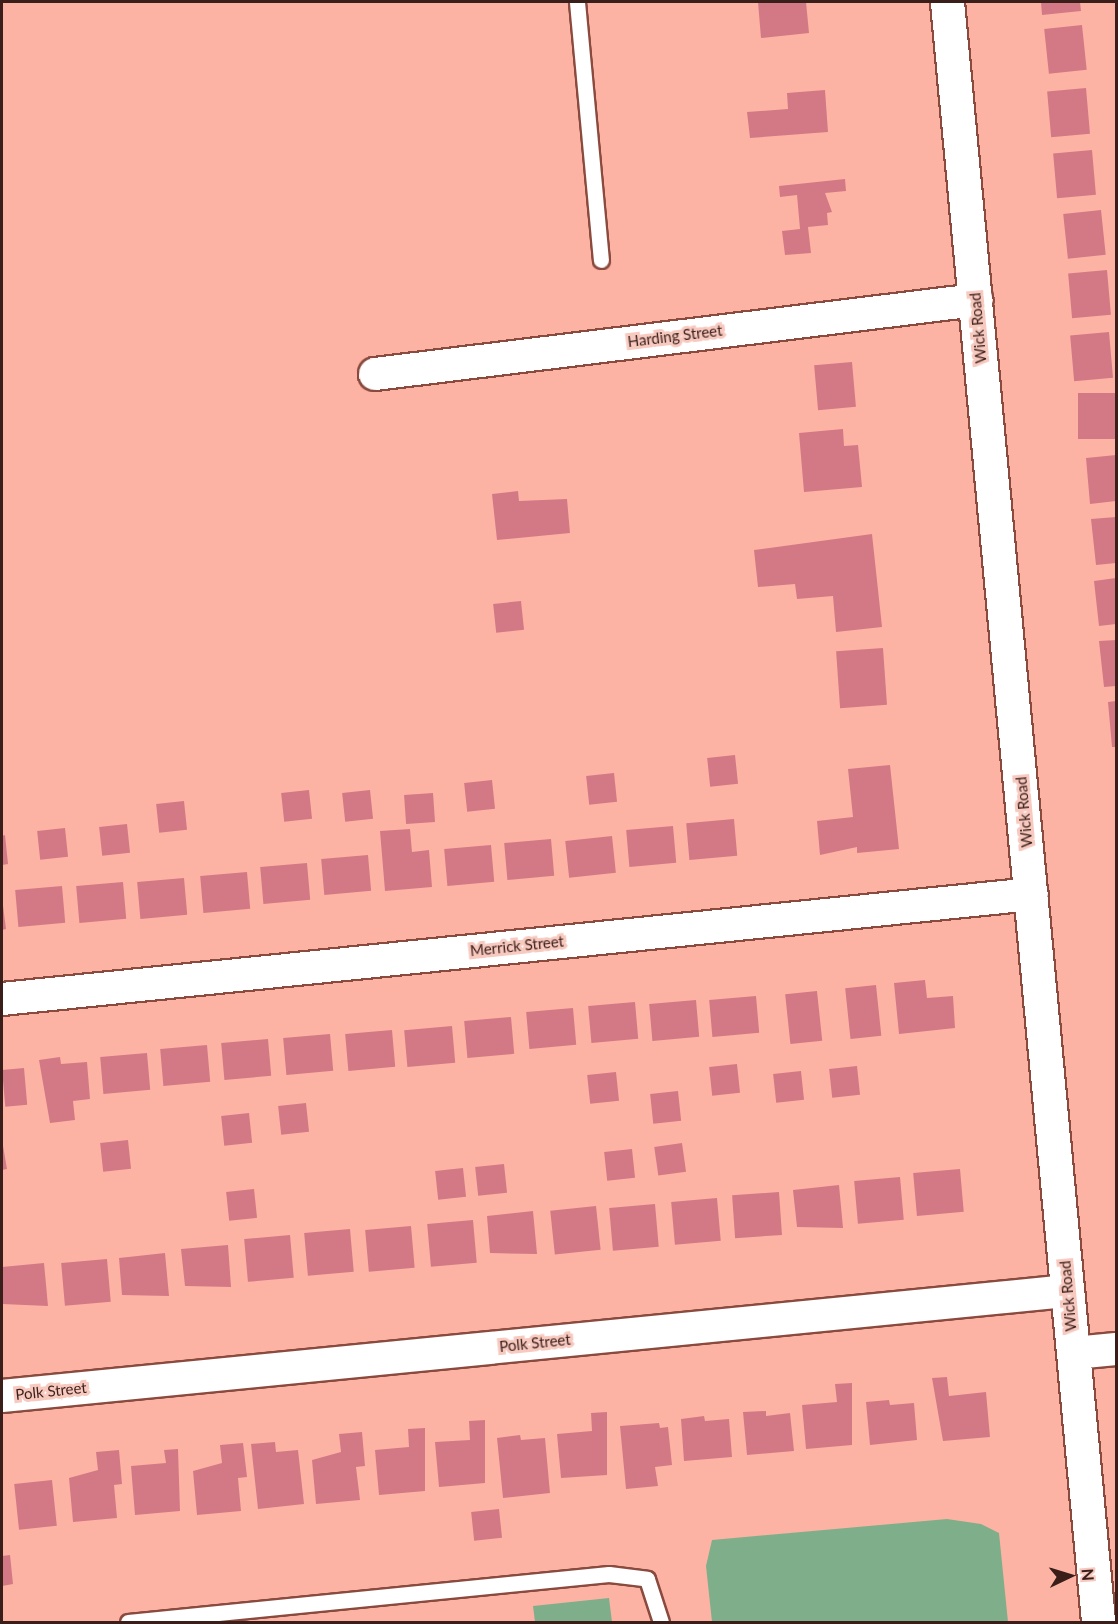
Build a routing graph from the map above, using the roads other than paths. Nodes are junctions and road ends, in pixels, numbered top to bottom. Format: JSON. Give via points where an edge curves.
{"nodes":[{"id":1,"x":577,"y":2,"type":"edge"},
{"id":2,"x":947,"y":2,"type":"edge"},
{"id":3,"x":601,"y":260,"type":"dead end"},
{"id":4,"x":976,"y":300,"type":"junction"},
{"id":5,"x":375,"y":374,"type":"dead end"},
{"id":6,"x":1032,"y":894,"type":"junction"},
{"id":7,"x":2,"y":999,"type":"edge"},
{"id":8,"x":1068,"y":1291,"type":"junction"},
{"id":9,"x":1116,"y":1349,"type":"edge"},
{"id":10,"x":1074,"y":1353,"type":"junction"},
{"id":11,"x":2,"y":1396,"type":"edge"},
{"id":12,"x":184,"y":1619,"type":"edge"},
{"id":13,"x":128,"y":1623,"type":"edge"},
{"id":14,"x":661,"y":1623,"type":"edge"},
{"id":15,"x":1098,"y":1623,"type":"edge"}],
"edges":[{"from":1,"to":3,"type":"lane"},
{"from":2,"to":4,"type":"street","name":"Wick Road"},
{"from":4,"to":5,"type":"street","name":"Harding Street"},
{"from":4,"to":6,"type":"street","name":"Wick Road"},
{"from":6,"to":7,"type":"street","name":"Merrick Street"},
{"from":6,"to":8,"type":"street","name":"Wick Road"},
{"from":8,"to":10,"type":"street","name":"Wick Road"},
{"from":8,"to":11,"type":"street","name":"Polk Street"},
{"from":9,"to":10,"type":"street"},
{"from":10,"to":15,"type":"street","name":"Wick Road"},
{"from":12,"to":13,"type":"lane"},
{"from":12,"to":14,"type":"lane","via":[[609,1574],[647,1579]]}]}
